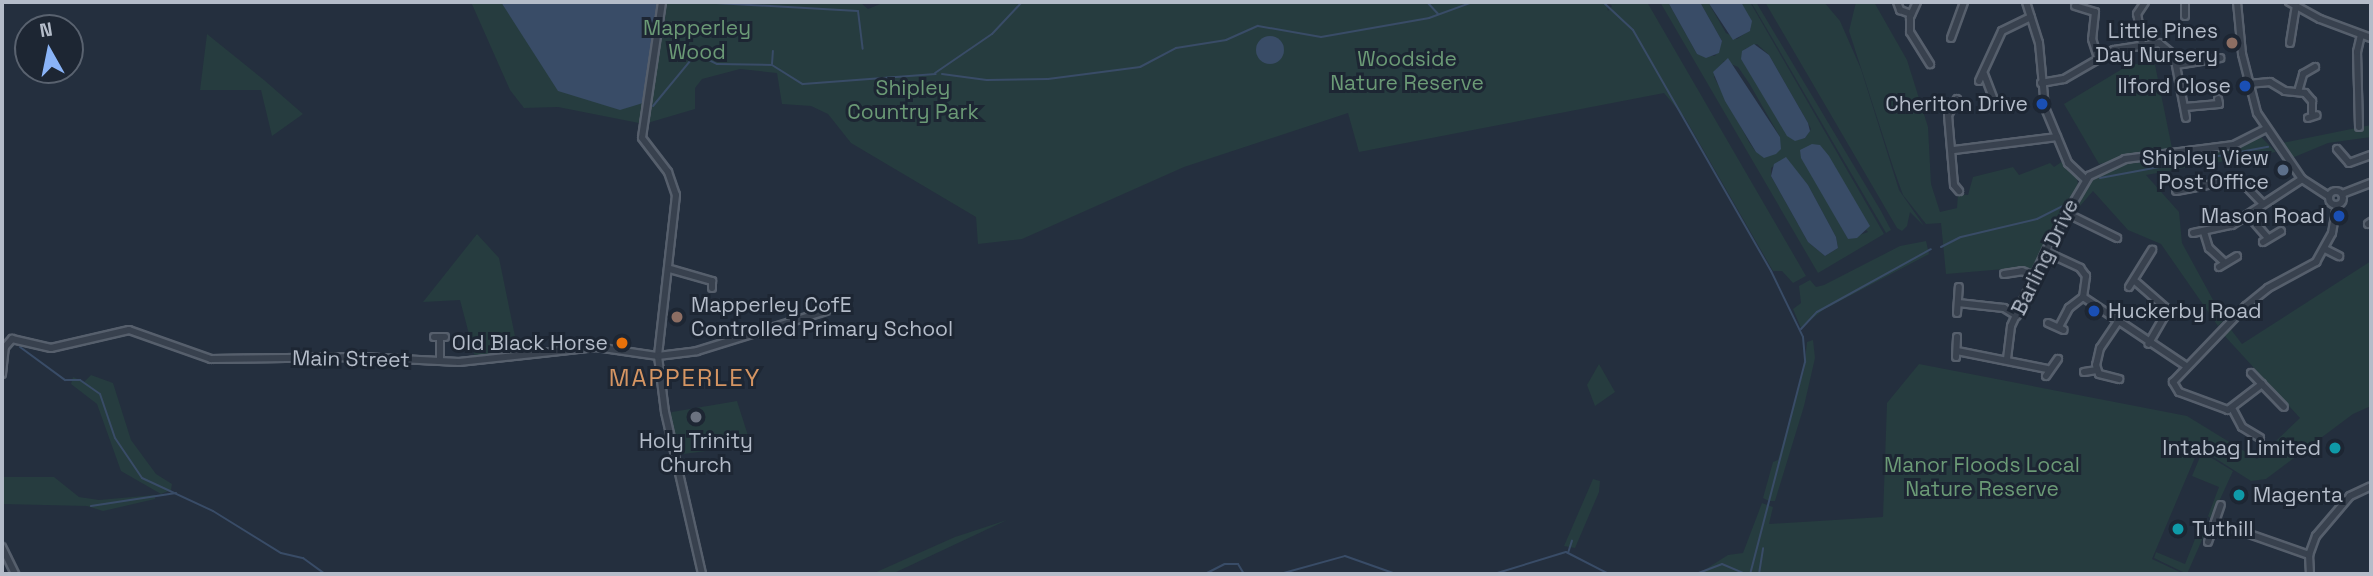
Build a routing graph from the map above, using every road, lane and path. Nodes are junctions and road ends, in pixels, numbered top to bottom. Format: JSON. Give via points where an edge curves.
{"nodes":[{"id":1,"x":662,"y":2,"type":"edge"},
{"id":2,"x":1897,"y":2,"type":"edge"},
{"id":3,"x":1917,"y":2,"type":"edge"},
{"id":4,"x":1964,"y":2,"type":"edge"},
{"id":5,"x":2026,"y":2,"type":"edge"},
{"id":6,"x":2145,"y":2,"type":"edge"},
{"id":7,"x":2185,"y":2,"type":"edge"},
{"id":8,"x":2238,"y":2,"type":"edge"},
{"id":9,"x":2288,"y":2,"type":"edge"},
{"id":10,"x":2075,"y":6,"type":"dead end"},
{"id":11,"x":2103,"y":6,"type":"dead end"},
{"id":12,"x":2297,"y":6,"type":"junction"},
{"id":13,"x":2094,"y":11,"type":"junction"},
{"id":14,"x":1911,"y":13,"type":"junction"},
{"id":15,"x":2188,"y":13,"type":"dead end"},
{"id":16,"x":2031,"y":17,"type":"junction"},
{"id":17,"x":2361,"y":35,"type":"junction"},
{"id":18,"x":2288,"y":37,"type":"dead end"},
{"id":19,"x":1951,"y":38,"type":"dead end"},
{"id":20,"x":2371,"y":38,"type":"edge"},
{"id":21,"x":2142,"y":44,"type":"junction"},
{"id":22,"x":2098,"y":57,"type":"junction"},
{"id":23,"x":2220,"y":58,"type":"dead end"},
{"id":24,"x":1930,"y":65,"type":"dead end"},
{"id":25,"x":2176,"y":65,"type":"junction"},
{"id":26,"x":2311,"y":66,"type":"dead end"},
{"id":27,"x":1984,"y":74,"type":"junction"},
{"id":28,"x":1979,"y":81,"type":"dead end"},
{"id":29,"x":2041,"y":83,"type":"junction"},
{"id":30,"x":2248,"y":84,"type":"junction"},
{"id":31,"x":2298,"y":92,"type":"junction"},
{"id":32,"x":1956,"y":99,"type":"dead end"},
{"id":33,"x":2218,"y":99,"type":"dead end"},
{"id":34,"x":1995,"y":100,"type":"dead end"},
{"id":35,"x":2185,"y":107,"type":"junction"},
{"id":36,"x":2313,"y":115,"type":"dead end"},
{"id":37,"x":2186,"y":118,"type":"dead end"},
{"id":38,"x":2360,"y":127,"type":"dead end"},
{"id":39,"x":2265,"y":129,"type":"junction"},
{"id":40,"x":2057,"y":137,"type":"junction"},
{"id":41,"x":2005,"y":143,"type":"junction"},
{"id":42,"x":2337,"y":149,"type":"dead end"},
{"id":43,"x":1954,"y":150,"type":"junction"},
{"id":44,"x":2006,"y":152,"type":"dead end"},
{"id":45,"x":2371,"y":155,"type":"edge"},
{"id":46,"x":2085,"y":178,"type":"junction"},
{"id":47,"x":2302,"y":179,"type":"junction"},
{"id":48,"x":2371,"y":183,"type":"edge"},
{"id":49,"x":1959,"y":191,"type":"dead end"},
{"id":50,"x":2176,"y":191,"type":"dead end"},
{"id":51,"x":2342,"y":194,"type":"junction"},
{"id":52,"x":2328,"y":197,"type":"junction"},
{"id":53,"x":2262,"y":203,"type":"junction"},
{"id":54,"x":2337,"y":205,"type":"junction"},
{"id":55,"x":2066,"y":213,"type":"junction"},
{"id":56,"x":2248,"y":215,"type":"junction"},
{"id":57,"x":2281,"y":230,"type":"dead end"},
{"id":58,"x":2204,"y":232,"type":"junction"},
{"id":59,"x":2193,"y":233,"type":"dead end"},
{"id":60,"x":2117,"y":237,"type":"dead end"},
{"id":61,"x":2325,"y":249,"type":"junction"},
{"id":62,"x":2152,"y":250,"type":"dead end"},
{"id":63,"x":2046,"y":252,"type":"junction"},
{"id":64,"x":2237,"y":256,"type":"dead end"},
{"id":65,"x":2339,"y":256,"type":"dead end"},
{"id":66,"x":670,"y":269,"type":"junction"},
{"id":67,"x":2004,"y":274,"type":"dead end"},
{"id":68,"x":2036,"y":277,"type":"junction"},
{"id":69,"x":2136,"y":282,"type":"junction"},
{"id":70,"x":1959,"y":286,"type":"dead end"},
{"id":71,"x":2129,"y":287,"type":"dead end"},
{"id":72,"x":712,"y":288,"type":"dead end"},
{"id":73,"x":2083,"y":297,"type":"junction"},
{"id":74,"x":2175,"y":301,"type":"dead end"},
{"id":75,"x":1958,"y":303,"type":"junction"},
{"id":76,"x":2167,"y":305,"type":"junction"},
{"id":77,"x":826,"y":311,"type":"dead end"},
{"id":78,"x":1956,"y":313,"type":"dead end"},
{"id":79,"x":2017,"y":316,"type":"junction"},
{"id":80,"x":2048,"y":323,"type":"dead end"},
{"id":81,"x":2117,"y":323,"type":"junction"},
{"id":82,"x":439,"y":337,"type":"dead end"},
{"id":83,"x":1957,"y":337,"type":"dead end"},
{"id":84,"x":2148,"y":344,"type":"junction"},
{"id":85,"x":658,"y":356,"type":"junction"},
{"id":86,"x":2007,"y":359,"type":"junction"},
{"id":87,"x":2058,"y":359,"type":"dead end"},
{"id":88,"x":440,"y":361,"type":"junction"},
{"id":89,"x":2186,"y":366,"type":"junction"},
{"id":90,"x":2097,"y":370,"type":"junction"},
{"id":91,"x":2084,"y":372,"type":"dead end"},
{"id":92,"x":2251,"y":373,"type":"dead end"},
{"id":93,"x":2,"y":374,"type":"edge"},
{"id":94,"x":2119,"y":379,"type":"dead end"},
{"id":95,"x":2262,"y":384,"type":"junction"},
{"id":96,"x":2277,"y":400,"type":"junction"},
{"id":97,"x":2270,"y":406,"type":"dead end"},
{"id":98,"x":2284,"y":407,"type":"dead end"},
{"id":99,"x":2233,"y":410,"type":"junction"},
{"id":100,"x":2245,"y":430,"type":"junction"},
{"id":101,"x":2240,"y":438,"type":"dead end"},
{"id":102,"x":2260,"y":438,"type":"dead end"},
{"id":103,"x":2371,"y":486,"type":"edge"},
{"id":104,"x":2221,"y":505,"type":"dead end"},
{"id":105,"x":2215,"y":522,"type":"junction"},
{"id":106,"x":2208,"y":542,"type":"dead end"},
{"id":107,"x":2,"y":547,"type":"edge"},
{"id":108,"x":2309,"y":555,"type":"junction"},
{"id":109,"x":15,"y":574,"type":"edge"},
{"id":110,"x":702,"y":574,"type":"edge"},
{"id":111,"x":2310,"y":574,"type":"edge"}],
"edges":[{"from":1,"to":66,"type":"street","via":[[641,133],[646,148],[673,183]]},
{"from":2,"to":14,"type":"street","via":[[1900,10]]},
{"from":3,"to":14,"type":"street"},
{"from":4,"to":19,"type":"street"},
{"from":5,"to":16,"type":"street"},
{"from":6,"to":21,"type":"street","via":[[2137,14]]},
{"from":7,"to":15,"type":"street"},
{"from":8,"to":30,"type":"street"},
{"from":9,"to":12,"type":"street"},
{"from":10,"to":13,"type":"street"},
{"from":11,"to":13,"type":"street"},
{"from":12,"to":17,"type":"street"},
{"from":12,"to":18,"type":"street"},
{"from":13,"to":22,"type":"street","via":[[2092,39]]},
{"from":14,"to":24,"type":"street","via":[[1912,37]]},
{"from":16,"to":27,"type":"street","via":[[2002,31]]},
{"from":16,"to":29,"type":"street","via":[[2039,43]]},
{"from":17,"to":20,"type":"street"},
{"from":17,"to":38,"type":"street"},
{"from":21,"to":22,"type":"street"},
{"from":21,"to":25,"type":"street","via":[[2165,45]]},
{"from":22,"to":29,"type":"street","via":[[2064,79]]},
{"from":23,"to":25,"type":"street"},
{"from":25,"to":35,"type":"street"},
{"from":26,"to":31,"type":"street","via":[[2302,74]]},
{"from":27,"to":28,"type":"street"},
{"from":27,"to":34,"type":"street"},
{"from":29,"to":40,"type":"street"},
{"from":30,"to":31,"type":"street","via":[[2270,82]]},
{"from":30,"to":39,"type":"street"},
{"from":31,"to":36,"type":"street","via":[[2310,98]]},
{"from":32,"to":43,"type":"street","via":[[1946,112]]},
{"from":33,"to":35,"type":"street","via":[[2219,104]]},
{"from":35,"to":37,"type":"street"},
{"from":39,"to":46,"type":"street","name":"Barling Drive","via":[[2234,145],[2118,160]]},
{"from":39,"to":47,"type":"street"},
{"from":40,"to":41,"type":"street","via":[[2033,144]]},
{"from":40,"to":46,"type":"street","via":[[2068,163]]},
{"from":41,"to":43,"type":"street"},
{"from":41,"to":44,"type":"street"},
{"from":42,"to":45,"type":"street","via":[[2350,166]]},
{"from":43,"to":49,"type":"street","via":[[1954,185]]},
{"from":46,"to":55,"type":"street","name":"Barling Drive"},
{"from":47,"to":52,"type":"street"},
{"from":47,"to":53,"type":"street"},
{"from":48,"to":51,"type":"street"},
{"from":50,"to":53,"type":"street","via":[[2188,193],[2241,180]]},
{"from":51,"to":52,"type":"street","via":[[2335,190]]},
{"from":51,"to":54,"type":"street"},
{"from":52,"to":54,"type":"street"},
{"from":53,"to":56,"type":"street"},
{"from":54,"to":61,"type":"street"},
{"from":55,"to":60,"type":"street"},
{"from":55,"to":63,"type":"street","name":"Barling Drive"},
{"from":56,"to":57,"type":"street","via":[[2266,240]]},
{"from":56,"to":58,"type":"street","via":[[2228,227]]},
{"from":58,"to":59,"type":"street"},
{"from":58,"to":64,"type":"street","via":[[2221,265]]},
{"from":61,"to":65,"type":"street"},
{"from":61,"to":89,"type":"street","via":[[2311,267],[2253,300]]},
{"from":62,"to":69,"type":"street","via":[[2143,260]]},
{"from":63,"to":68,"type":"street","name":"Barling Drive"},
{"from":63,"to":73,"type":"street","via":[[2082,270],[2087,281]]},
{"from":66,"to":72,"type":"street","via":[[712,281]]},
{"from":66,"to":85,"type":"street"},
{"from":67,"to":68,"type":"street","via":[[2022,271]]},
{"from":68,"to":79,"type":"street","name":"Barling Drive"},
{"from":69,"to":71,"type":"street"},
{"from":69,"to":76,"type":"street"},
{"from":70,"to":75,"type":"street"},
{"from":73,"to":80,"type":"street","via":[[2069,308],[2061,328]]},
{"from":73,"to":81,"type":"street"},
{"from":74,"to":76,"type":"street"},
{"from":75,"to":78,"type":"street"},
{"from":75,"to":79,"type":"street","via":[[2004,308]]},
{"from":76,"to":84,"type":"street","via":[[2167,319]]},
{"from":77,"to":85,"type":"street","name":"Main Street","via":[[720,344]]},
{"from":79,"to":86,"type":"street","name":"Barling Drive","via":[[2010,328]]},
{"from":81,"to":84,"type":"street"},
{"from":81,"to":90,"type":"street","via":[[2099,352]]},
{"from":82,"to":88,"type":"street"},
{"from":83,"to":86,"type":"street","via":[[1956,354]]},
{"from":84,"to":89,"type":"street"},
{"from":85,"to":88,"type":"street","name":"Main Street","via":[[586,347]]},
{"from":85,"to":110,"type":"street","via":[[665,411]]},
{"from":86,"to":87,"type":"street","via":[[2046,373]]},
{"from":88,"to":93,"type":"street","name":"Main Street","via":[[211,359],[129,330],[51,348],[8,340]]},
{"from":89,"to":99,"type":"street","via":[[2174,381],[2177,391]]},
{"from":90,"to":91,"type":"street"},
{"from":90,"to":94,"type":"street"},
{"from":92,"to":95,"type":"street"},
{"from":95,"to":96,"type":"street"},
{"from":95,"to":99,"type":"street"},
{"from":96,"to":97,"type":"street"},
{"from":96,"to":98,"type":"street"},
{"from":99,"to":100,"type":"street"},
{"from":100,"to":101,"type":"street"},
{"from":100,"to":102,"type":"street"},
{"from":103,"to":108,"type":"street","via":[[2355,492],[2336,510]]},
{"from":104,"to":105,"type":"street"},
{"from":105,"to":106,"type":"street"},
{"from":105,"to":108,"type":"street"},
{"from":107,"to":109,"type":"street"},
{"from":108,"to":111,"type":"street"}]}
